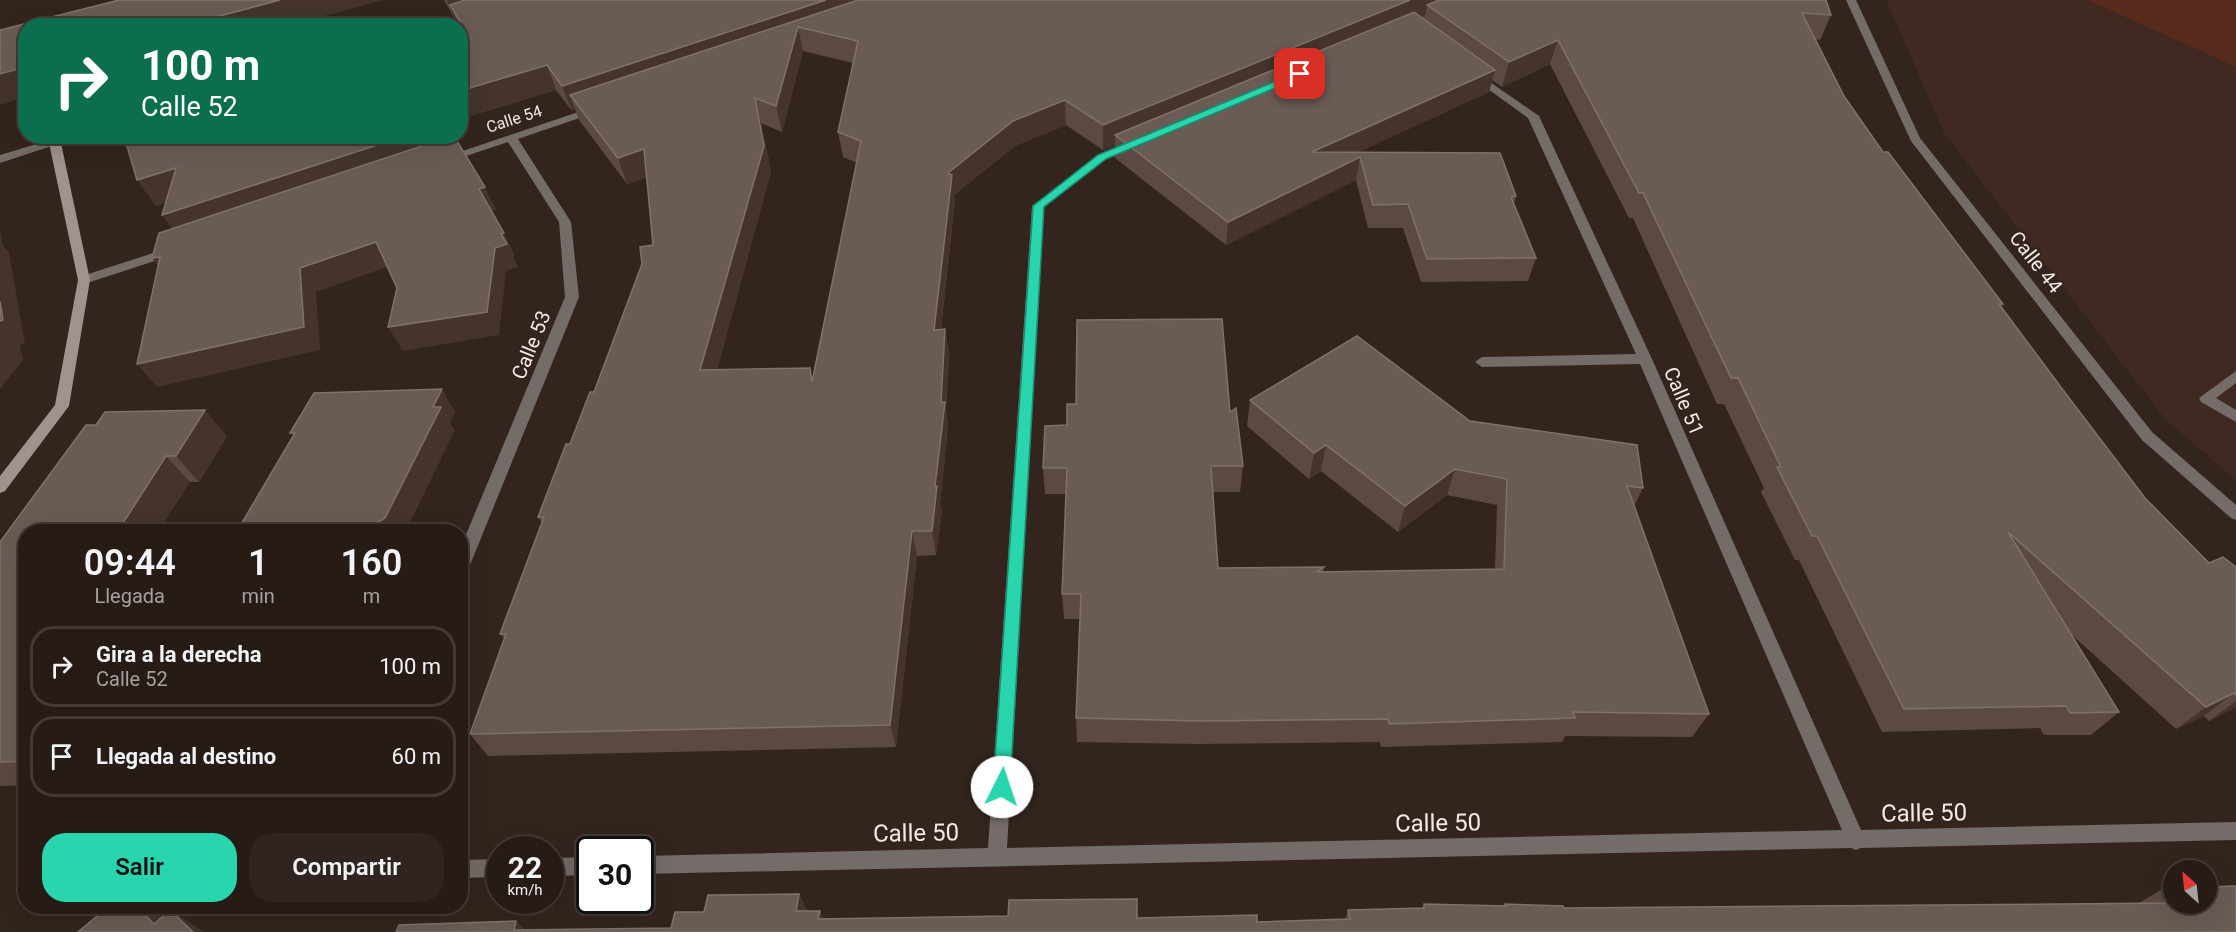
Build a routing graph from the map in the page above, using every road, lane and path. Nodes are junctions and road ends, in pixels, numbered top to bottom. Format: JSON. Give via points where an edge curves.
{"nodes":[{"id":1,"x":1851,"y":0,"type":"edge"},
{"id":2,"x":484,"y":16,"type":"edge"},
{"id":3,"x":468,"y":21,"type":"edge"},
{"id":4,"x":1458,"y":62,"type":"edge"},
{"id":5,"x":611,"y":104,"type":"edge"},
{"id":6,"x":511,"y":137,"type":"junction"},
{"id":7,"x":1146,"y":139,"type":"edge"},
{"id":8,"x":52,"y":144,"type":"edge"},
{"id":9,"x":55,"y":144,"type":"edge"},
{"id":10,"x":0,"y":159,"type":"edge"},
{"id":11,"x":432,"y":163,"type":"edge"},
{"id":12,"x":185,"y":246,"type":"edge"},
{"id":13,"x":84,"y":280,"type":"junction"},
{"id":14,"x":1645,"y":359,"type":"junction"},
{"id":15,"x":1482,"y":362,"type":"dead end"},
{"id":16,"x":2236,"y":376,"type":"edge"},
{"id":17,"x":2236,"y":417,"type":"edge"},
{"id":18,"x":0,"y":487,"type":"edge"},
{"id":19,"x":2236,"y":514,"type":"edge"},
{"id":20,"x":468,"y":550,"type":"edge"},
{"id":21,"x":2236,"y":831,"type":"edge"},
{"id":22,"x":1856,"y":841,"type":"junction"},
{"id":23,"x":997,"y":857,"type":"junction"},
{"id":24,"x":654,"y":865,"type":"edge"},
{"id":25,"x":486,"y":868,"type":"edge"},
{"id":26,"x":468,"y":869,"type":"edge"}],
"edges":[{"from":1,"to":19,"type":"street","name":"Calle 44","via":[[1915,139],[2147,436]]},
{"from":2,"to":3,"type":"street"},
{"from":4,"to":14,"type":"street","name":"Calle 51","via":[[1533,116]]},
{"from":5,"to":6,"type":"street","name":"Calle 54"},
{"from":6,"to":11,"type":"street","name":"Calle 54"},
{"from":6,"to":20,"type":"street","name":"Calle 53","via":[[565,222],[572,297]]},
{"from":7,"to":23,"type":"street","via":[[1102,157],[1038,206]]},
{"from":8,"to":10,"type":"street"},
{"from":9,"to":13,"type":"street"},
{"from":12,"to":13,"type":"street"},
{"from":13,"to":18,"type":"street","via":[[62,406]]},
{"from":14,"to":15,"type":"street"},
{"from":14,"to":22,"type":"street","name":"Calle 51"},
{"from":16,"to":17,"type":"street","via":[[2206,398]]},
{"from":21,"to":22,"type":"street","name":"Calle 50"},
{"from":22,"to":23,"type":"street","name":"Calle 50"},
{"from":23,"to":24,"type":"street","name":"Calle 50"},
{"from":25,"to":26,"type":"street"}]}
